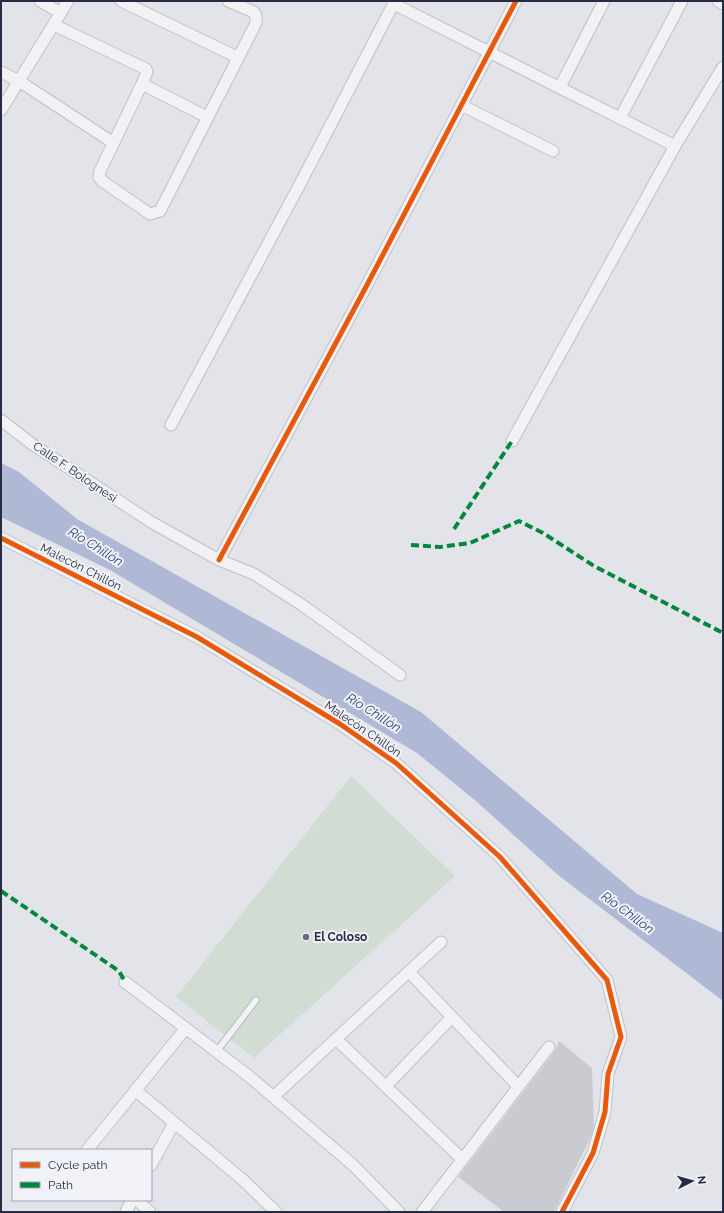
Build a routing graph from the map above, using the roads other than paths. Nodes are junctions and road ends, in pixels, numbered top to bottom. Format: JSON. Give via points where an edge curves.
{"nodes":[{"id":1,"x":40,"y":1,"type":"edge"},
{"id":2,"x":68,"y":1,"type":"edge"},
{"id":3,"x":121,"y":1,"type":"edge"},
{"id":4,"x":228,"y":1,"type":"edge"},
{"id":5,"x":516,"y":1,"type":"edge"},
{"id":6,"x":604,"y":1,"type":"edge"},
{"id":7,"x":682,"y":1,"type":"edge"},
{"id":8,"x":718,"y":1,"type":"edge"},
{"id":9,"x":395,"y":3,"type":"edge"},
{"id":10,"x":723,"y":4,"type":"edge"},
{"id":11,"x":61,"y":13,"type":"junction"},
{"id":12,"x":54,"y":25,"type":"junction"},
{"id":13,"x":490,"y":51,"type":"junction"},
{"id":14,"x":237,"y":57,"type":"junction"},
{"id":15,"x":722,"y":70,"type":"edge"},
{"id":16,"x":1,"y":72,"type":"edge"},
{"id":17,"x":19,"y":81,"type":"junction"},
{"id":18,"x":142,"y":84,"type":"junction"},
{"id":19,"x":560,"y":87,"type":"junction"},
{"id":20,"x":461,"y":105,"type":"junction"},
{"id":21,"x":1,"y":110,"type":"edge"},
{"id":22,"x":207,"y":117,"type":"junction"},
{"id":23,"x":620,"y":118,"type":"junction"},
{"id":24,"x":112,"y":142,"type":"junction"},
{"id":25,"x":675,"y":146,"type":"junction"},
{"id":26,"x":553,"y":151,"type":"dead end"},
{"id":27,"x":1,"y":420,"type":"edge"},
{"id":28,"x":171,"y":425,"type":"dead end"},
{"id":29,"x":512,"y":441,"type":"dead end"},
{"id":30,"x":1,"y":538,"type":"edge"},
{"id":31,"x":219,"y":560,"type":"junction"},
{"id":32,"x":400,"y":675,"type":"dead end"},
{"id":33,"x":441,"y":942,"type":"dead end"},
{"id":34,"x":409,"y":972,"type":"junction"},
{"id":35,"x":125,"y":982,"type":"dead end"},
{"id":36,"x":256,"y":1000,"type":"dead end"},
{"id":37,"x":452,"y":1017,"type":"junction"},
{"id":38,"x":186,"y":1028,"type":"junction"},
{"id":39,"x":336,"y":1039,"type":"junction"},
{"id":40,"x":549,"y":1048,"type":"dead end"},
{"id":41,"x":217,"y":1051,"type":"junction"},
{"id":42,"x":386,"y":1086,"type":"junction"},
{"id":43,"x":518,"y":1086,"type":"junction"},
{"id":44,"x":135,"y":1090,"type":"junction"},
{"id":45,"x":273,"y":1097,"type":"junction"},
{"id":46,"x":174,"y":1122,"type":"junction"},
{"id":47,"x":88,"y":1149,"type":"edge"},
{"id":48,"x":462,"y":1159,"type":"junction"},
{"id":49,"x":152,"y":1163,"type":"edge"},
{"id":50,"x":132,"y":1201,"type":"edge"},
{"id":51,"x":139,"y":1201,"type":"edge"},
{"id":52,"x":126,"y":1212,"type":"edge"},
{"id":53,"x":150,"y":1212,"type":"edge"},
{"id":54,"x":276,"y":1212,"type":"edge"},
{"id":55,"x":399,"y":1212,"type":"edge"},
{"id":56,"x":422,"y":1212,"type":"edge"},
{"id":57,"x":562,"y":1212,"type":"edge"}],
"edges":[{"from":1,"to":11,"type":"street"},
{"from":2,"to":11,"type":"street"},
{"from":3,"to":14,"type":"street"},
{"from":4,"to":14,"type":"street","via":[[254,12],[256,16],[256,23]]},
{"from":5,"to":13,"type":"street"},
{"from":6,"to":19,"type":"street"},
{"from":7,"to":23,"type":"street"},
{"from":8,"to":10,"type":"street"},
{"from":9,"to":13,"type":"street"},
{"from":9,"to":28,"type":"street"},
{"from":11,"to":12,"type":"street"},
{"from":12,"to":17,"type":"street"},
{"from":12,"to":18,"type":"street","via":[[145,67],[147,72]]},
{"from":13,"to":19,"type":"street"},
{"from":13,"to":20,"type":"street"},
{"from":14,"to":22,"type":"street"},
{"from":15,"to":25,"type":"street"},
{"from":16,"to":17,"type":"street"},
{"from":17,"to":21,"type":"street"},
{"from":17,"to":24,"type":"street"},
{"from":18,"to":22,"type":"street"},
{"from":18,"to":24,"type":"street"},
{"from":19,"to":23,"type":"street"},
{"from":20,"to":26,"type":"street"},
{"from":20,"to":31,"type":"street"},
{"from":22,"to":24,"type":"street","via":[[160,211],[155,214],[150,214],[99,177]]},
{"from":23,"to":25,"type":"street"},
{"from":25,"to":29,"type":"street"},
{"from":27,"to":31,"type":"street","name":"Calle F. Bolognesi","via":[[32,444],[150,522]]},
{"from":30,"to":57,"type":"street","name":"Malecón Chillón","via":[[197,637],[340,724],[396,763],[500,857],[607,980],[621,1037],[608,1074],[605,1112],[593,1153]]},
{"from":31,"to":32,"type":"street","name":"Calle F. Bolognesi","via":[[254,574]]},
{"from":33,"to":34,"type":"street"},
{"from":34,"to":37,"type":"street"},
{"from":34,"to":39,"type":"street"},
{"from":35,"to":38,"type":"street"},
{"from":36,"to":41,"type":"lane"},
{"from":37,"to":42,"type":"street"},
{"from":37,"to":43,"type":"street"},
{"from":38,"to":41,"type":"street"},
{"from":38,"to":44,"type":"street"},
{"from":39,"to":42,"type":"street"},
{"from":39,"to":45,"type":"street"},
{"from":40,"to":43,"type":"street"},
{"from":41,"to":45,"type":"street"},
{"from":42,"to":48,"type":"street"},
{"from":43,"to":48,"type":"street"},
{"from":44,"to":46,"type":"street"},
{"from":44,"to":47,"type":"street"},
{"from":45,"to":55,"type":"street","via":[[353,1165]]},
{"from":46,"to":49,"type":"street"},
{"from":46,"to":54,"type":"street"},
{"from":48,"to":56,"type":"street"},
{"from":50,"to":52,"type":"street"},
{"from":51,"to":53,"type":"street"}]}
